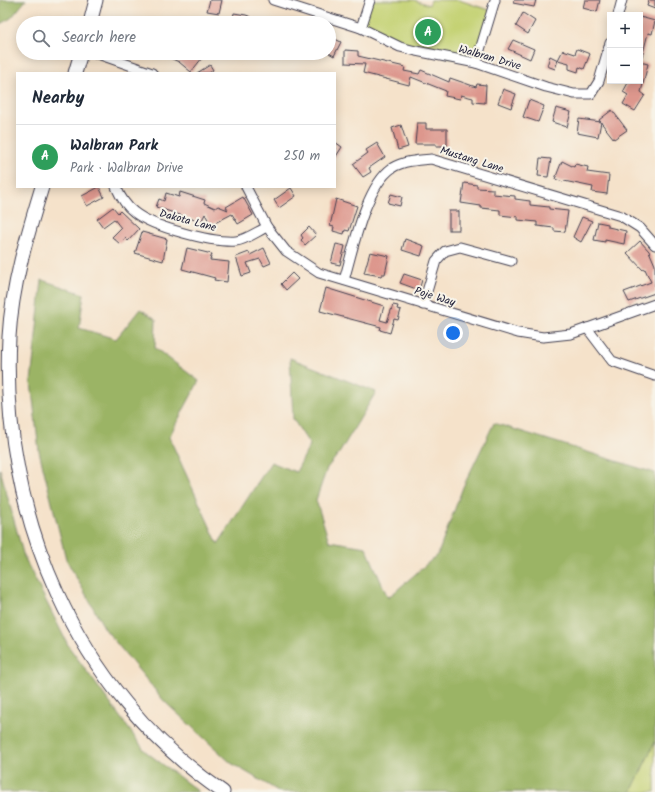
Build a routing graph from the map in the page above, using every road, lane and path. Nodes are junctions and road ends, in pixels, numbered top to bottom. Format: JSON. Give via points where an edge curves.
{"nodes":[{"id":1,"x":96,"y":0,"type":"edge"},
{"id":2,"x":273,"y":0,"type":"edge"},
{"id":3,"x":370,"y":0,"type":"edge"},
{"id":4,"x":495,"y":0,"type":"edge"},
{"id":5,"x":622,"y":0,"type":"edge"},
{"id":6,"x":619,"y":12,"type":"edge"},
{"id":7,"x":92,"y":16,"type":"edge"},
{"id":8,"x":323,"y":16,"type":"edge"},
{"id":9,"x":336,"y":20,"type":"edge"},
{"id":10,"x":360,"y":28,"type":"junction"},
{"id":11,"x":609,"y":48,"type":"edge"},
{"id":12,"x":79,"y":60,"type":"edge"},
{"id":13,"x":112,"y":60,"type":"edge"},
{"id":14,"x":476,"y":63,"type":"junction"},
{"id":15,"x":137,"y":70,"type":"edge"},
{"id":16,"x":75,"y":72,"type":"edge"},
{"id":17,"x":147,"y":72,"type":"edge"},
{"id":18,"x":42,"y":188,"type":"edge"},
{"id":19,"x":116,"y":188,"type":"edge"},
{"id":20,"x":247,"y":188,"type":"edge"},
{"id":21,"x":267,"y":227,"type":"junction"},
{"id":22,"x":655,"y":245,"type":"edge"},
{"id":23,"x":511,"y":260,"type":"dead end"},
{"id":24,"x":344,"y":280,"type":"junction"},
{"id":25,"x":655,"y":304,"type":"edge"},
{"id":26,"x":423,"y":305,"type":"junction"},
{"id":27,"x":587,"y":328,"type":"junction"},
{"id":28,"x":655,"y":376,"type":"edge"},
{"id":29,"x":223,"y":792,"type":"edge"}],
"edges":[{"from":1,"to":7,"type":"main road"},
{"from":2,"to":8,"type":"street","name":"Walbran Drive"},
{"from":3,"to":10,"type":"street"},
{"from":4,"to":14,"type":"street"},
{"from":5,"to":6,"type":"street"},
{"from":9,"to":10,"type":"street","name":"Walbran Drive"},
{"from":10,"to":14,"type":"street","name":"Walbran Drive","via":[[406,48]]},
{"from":11,"to":14,"type":"street","name":"Walbran Drive","via":[[599,81],[591,94],[574,94],[546,87]]},
{"from":12,"to":16,"type":"main road"},
{"from":13,"to":15,"type":"street"},
{"from":15,"to":17,"type":"street"},
{"from":18,"to":29,"type":"main road","via":[[14,290],[7,382],[9,428],[17,479],[30,529],[46,572],[66,613],[87,650],[113,686],[141,722],[176,755]]},
{"from":19,"to":21,"type":"street","name":"Dakota Lane","via":[[120,197],[133,212],[150,222],[215,240],[238,241]]},
{"from":20,"to":21,"type":"street","name":"Poje Way"},
{"from":21,"to":24,"type":"street","name":"Poje Way","via":[[286,251],[319,273]]},
{"from":22,"to":24,"type":"street","name":"Mustang Lane","via":[[640,228],[621,216],[431,159],[418,160],[392,168],[372,192]]},
{"from":23,"to":26,"type":"street","via":[[460,247],[445,252],[436,261]]},
{"from":24,"to":26,"type":"street","name":"Poje Way"},
{"from":25,"to":27,"type":"street","name":"Poje Way"},
{"from":26,"to":27,"type":"street","name":"Poje Way","via":[[518,333],[543,337],[571,334]]},
{"from":27,"to":28,"type":"street","via":[[612,361]]}]}
